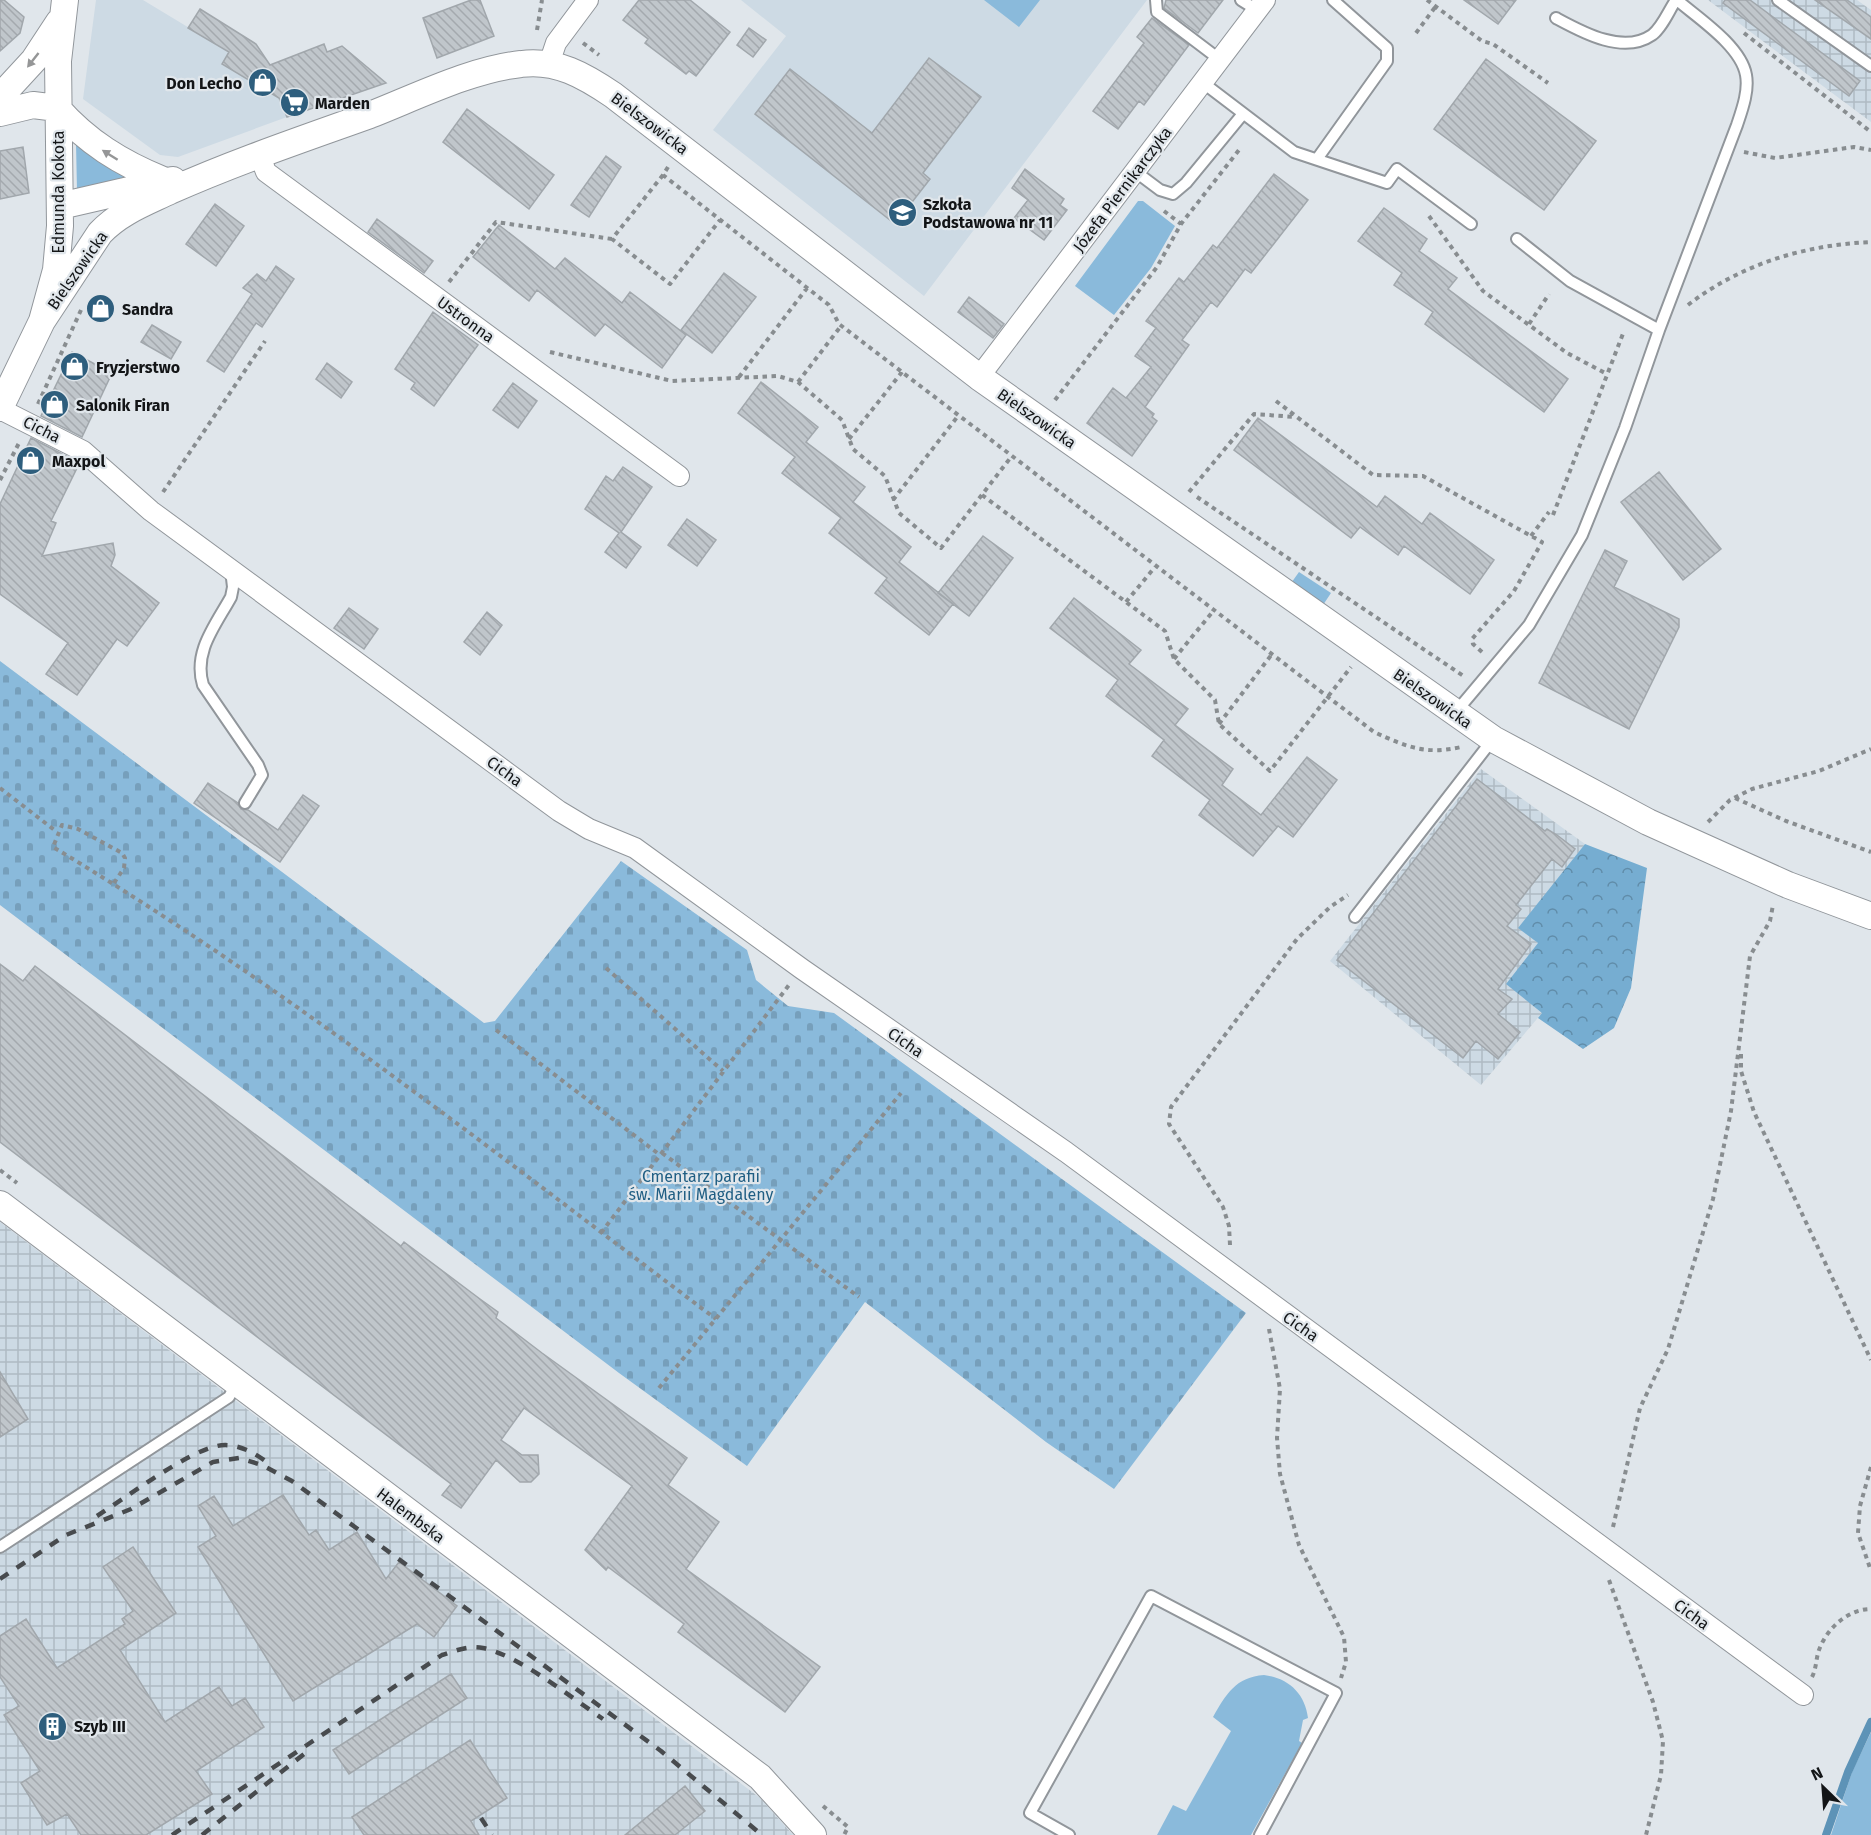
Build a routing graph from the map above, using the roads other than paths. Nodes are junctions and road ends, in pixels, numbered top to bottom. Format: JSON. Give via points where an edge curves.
{"nodes":[{"id":1,"x":588,"y":0,"type":"edge"},
{"id":2,"x":1156,"y":0,"type":"edge"},
{"id":3,"x":1333,"y":0,"type":"edge"},
{"id":4,"x":1676,"y":0,"type":"edge"},
{"id":5,"x":1778,"y":0,"type":"edge"},
{"id":6,"x":1255,"y":3,"type":"edge"},
{"id":7,"x":63,"y":10,"type":"edge"},
{"id":8,"x":1556,"y":18,"type":"dead end"},
{"id":9,"x":1219,"y":59,"type":"junction"},
{"id":10,"x":549,"y":64,"type":"junction"},
{"id":11,"x":1871,"y":66,"type":"edge"},
{"id":12,"x":1202,"y":82,"type":"junction"},
{"id":13,"x":0,"y":97,"type":"edge"},
{"id":14,"x":57,"y":108,"type":"junction"},
{"id":15,"x":0,"y":113,"type":"edge"},
{"id":16,"x":1242,"y":115,"type":"junction"},
{"id":17,"x":260,"y":156,"type":"junction"},
{"id":18,"x":1317,"y":159,"type":"junction"},
{"id":19,"x":1136,"y":172,"type":"junction"},
{"id":20,"x":197,"y":179,"type":"junction"},
{"id":21,"x":163,"y":180,"type":"junction"},
{"id":22,"x":60,"y":206,"type":"junction"},
{"id":23,"x":112,"y":220,"type":"junction"},
{"id":24,"x":1471,"y":224,"type":"dead end"},
{"id":25,"x":1517,"y":239,"type":"dead end"},
{"id":26,"x":42,"y":321,"type":"junction"},
{"id":27,"x":1659,"y":330,"type":"junction"},
{"id":28,"x":980,"y":377,"type":"junction"},
{"id":29,"x":0,"y":408,"type":"edge"},
{"id":30,"x":679,"y":476,"type":"dead end"},
{"id":31,"x":230,"y":567,"type":"junction"},
{"id":32,"x":1455,"y":714,"type":"junction"},
{"id":33,"x":1487,"y":747,"type":"junction"},
{"id":34,"x":245,"y":803,"type":"dead end"},
{"id":35,"x":1871,"y":916,"type":"edge"},
{"id":36,"x":1355,"y":917,"type":"dead end"},
{"id":37,"x":0,"y":1204,"type":"edge"},
{"id":38,"x":236,"y":1384,"type":"junction"},
{"id":39,"x":0,"y":1547,"type":"edge"},
{"id":40,"x":1803,"y":1695,"type":"road end"},
{"id":41,"x":813,"y":1835,"type":"edge"},
{"id":42,"x":1070,"y":1835,"type":"edge"},
{"id":43,"x":1260,"y":1835,"type":"edge"}],
"edges":[{"from":1,"to":10,"type":"street","via":[[556,43]]},
{"from":2,"to":9,"type":"lane","via":[[1157,12]]},
{"from":3,"to":18,"type":"lane","via":[[1388,52],[1387,61]]},
{"from":4,"to":8,"type":"lane","via":[[1653,34],[1635,41],[1619,42],[1588,35]]},
{"from":4,"to":27,"type":"lane","via":[[1725,42],[1741,62],[1746,75],[1745,96]]},
{"from":5,"to":11,"type":"lane"},
{"from":6,"to":9,"type":"street","name":"Józefa Piernikarczyka"},
{"from":7,"to":13,"type":"street","one_way":true,"via":[[33,60]]},
{"from":7,"to":14,"type":"street","name":"Edmunda Kokota"},
{"from":9,"to":12,"type":"street","name":"Józefa Piernikarczyka"},
{"from":10,"to":17,"type":"street","name":"Bielszowicka","via":[[521,63],[473,76]]},
{"from":10,"to":28,"type":"street","name":"Bielszowicka","via":[[584,75],[613,94]]},
{"from":12,"to":16,"type":"lane"},
{"from":12,"to":19,"type":"street","name":"Józefa Piernikarczyka"},
{"from":14,"to":15,"type":"street","via":[[33,105]]},
{"from":21,"to":14,"type":"street","name":"Bielszowicka","one_way":true,"via":[[100,148]]},
{"from":14,"to":22,"type":"street","name":"Edmunda Kokota"},
{"from":16,"to":18,"type":"lane","via":[[1294,152]]},
{"from":16,"to":19,"type":"lane","via":[[1173,194],[1160,190]]},
{"from":17,"to":20,"type":"street","name":"Bielszowicka"},
{"from":17,"to":30,"type":"street","name":"Ustronna","via":[[266,172]]},
{"from":18,"to":24,"type":"lane","via":[[1387,183],[1397,169]]},
{"from":19,"to":28,"type":"street","name":"Józefa Piernikarczyka"},
{"from":20,"to":21,"type":"street","name":"Bielszowicka"},
{"from":20,"to":23,"type":"street","name":"Bielszowicka"},
{"from":21,"to":22,"type":"street","name":"Bielszowicka"},
{"from":22,"to":23,"type":"street","name":"Bielszowicka","via":[[83,223]]},
{"from":22,"to":26,"type":"street","name":"Edmunda Kokota","via":[[57,270]]},
{"from":23,"to":26,"type":"street","name":"Bielszowicka"},
{"from":25,"to":27,"type":"lane","via":[[1570,281]]},
{"from":26,"to":29,"type":"street","name":"Edmunda Kokota"},
{"from":27,"to":32,"type":"lane","via":[[1582,535],[1529,625]]},
{"from":28,"to":32,"type":"street","name":"Bielszowicka"},
{"from":29,"to":31,"type":"street","name":"Cicha","via":[[83,451],[151,511]]},
{"from":31,"to":34,"type":"lane","via":[[231,597],[200,657],[199,671],[203,686],[262,775]]},
{"from":31,"to":40,"type":"street","name":"Cicha","via":[[559,810],[635,848],[1066,1152]]},
{"from":32,"to":33,"type":"street","name":"Bielszowicka"},
{"from":33,"to":35,"type":"street","name":"Bielszowicka","via":[[1779,881]]},
{"from":33,"to":36,"type":"lane"},
{"from":37,"to":38,"type":"street","name":"Halembska"},
{"from":38,"to":39,"type":"lane","via":[[228,1397]]},
{"from":38,"to":41,"type":"street","name":"Halembska","via":[[760,1777]]},
{"from":42,"to":43,"type":"lane","via":[[1030,1813],[1151,1596],[1336,1693]]}]}
